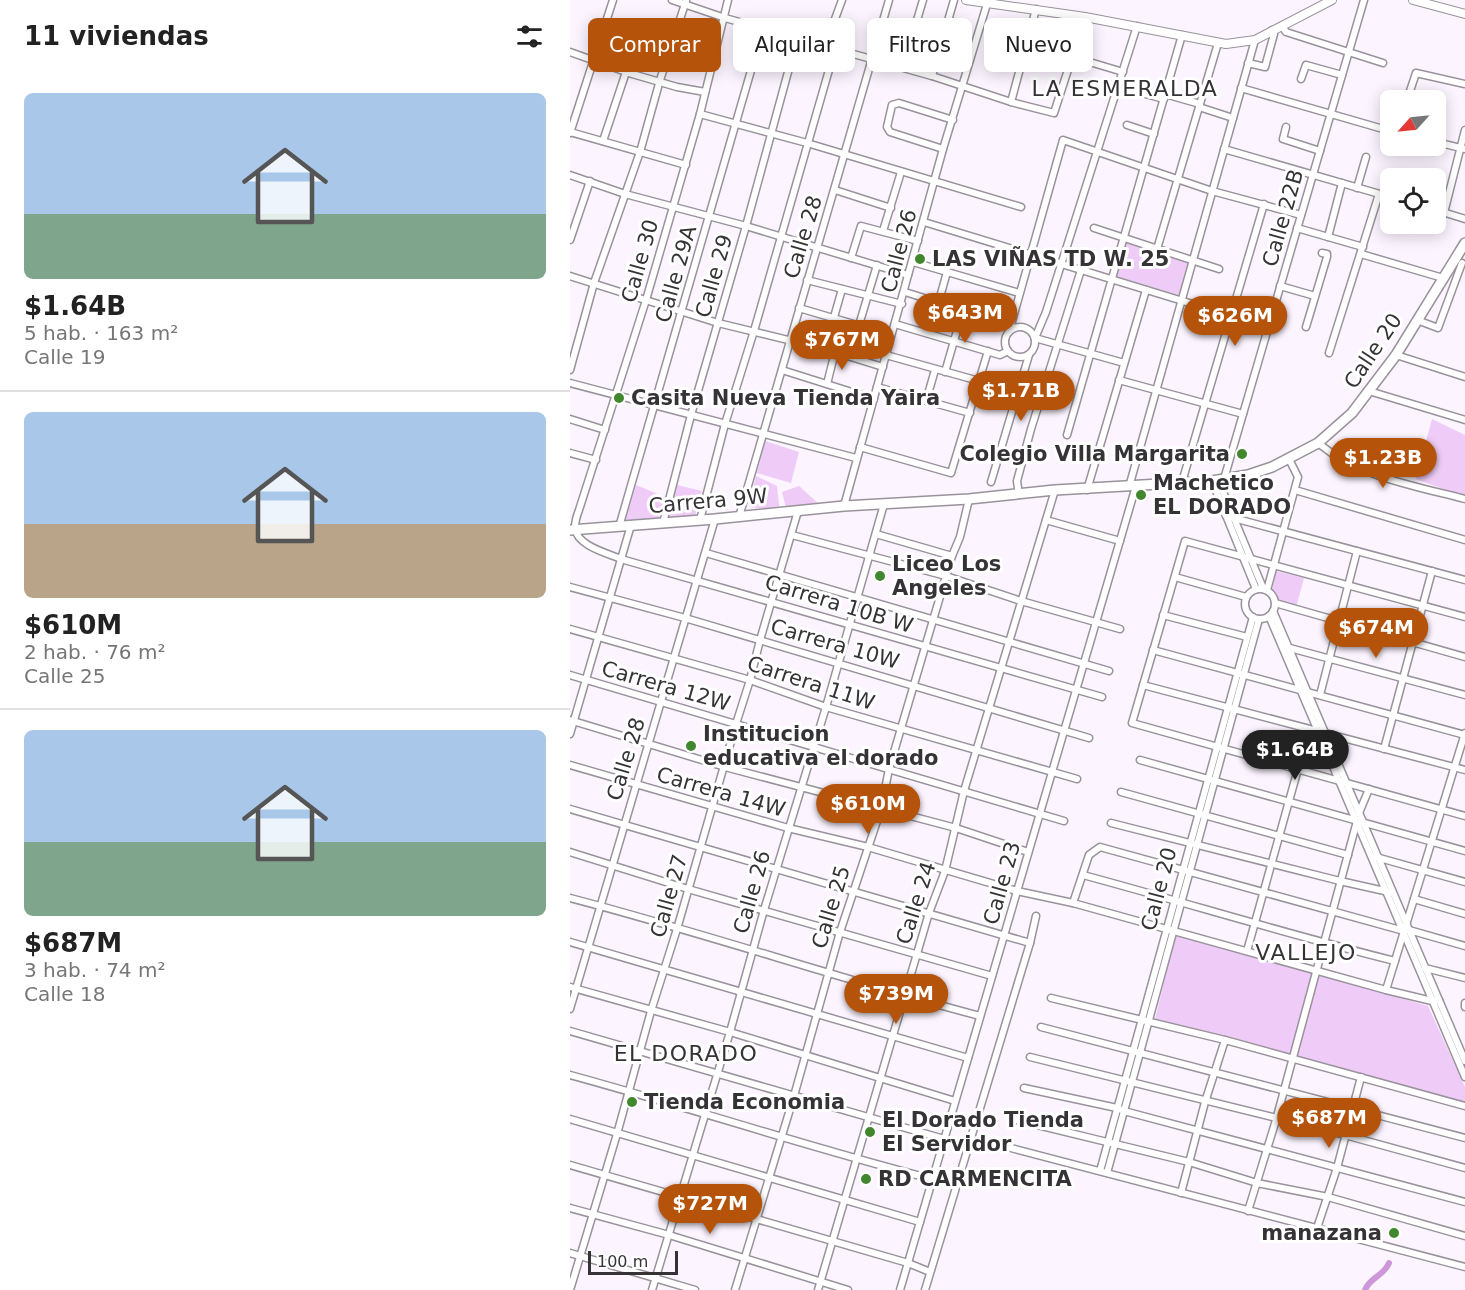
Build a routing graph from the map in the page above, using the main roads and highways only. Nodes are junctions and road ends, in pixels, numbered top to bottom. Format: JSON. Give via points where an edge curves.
{"nodes":[{"id":1,"x":1465,"y":243,"type":"edge"},
{"id":2,"x":1055,"y":490,"type":"joint"},
{"id":3,"x":573,"y":529,"type":"edge"}],
"edges":[{"from":1,"to":2,"type":"main road","name":"Calle 20","via":[[1396,355],[1352,413],[1318,443],[1248,475]]},
{"from":2,"to":3,"type":"main road","name":"Carrera 9W"}]}
